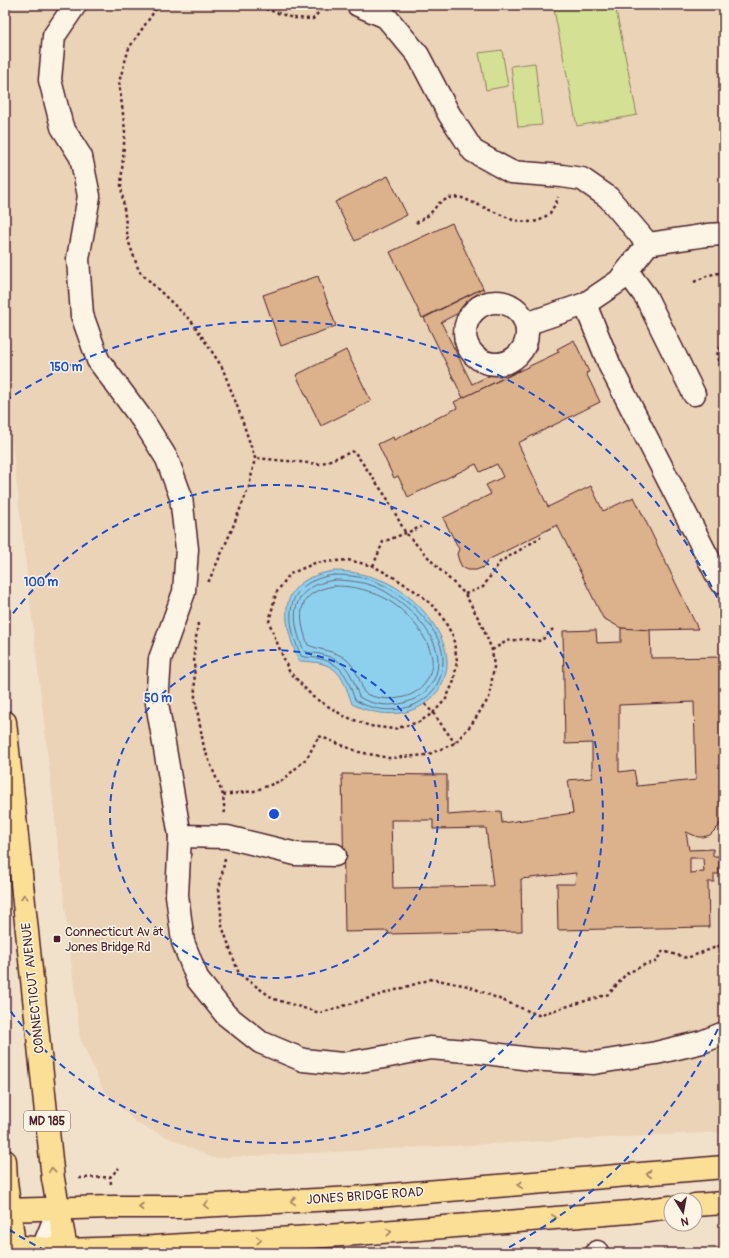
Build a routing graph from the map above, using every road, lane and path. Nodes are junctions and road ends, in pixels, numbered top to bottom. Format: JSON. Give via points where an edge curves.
{"nodes":[{"id":1,"x":74,"y":5,"type":"edge"},
{"id":2,"x":161,"y":5,"type":"edge"},
{"id":3,"x":254,"y":5,"type":"edge"},
{"id":4,"x":325,"y":5,"type":"edge"},
{"id":5,"x":358,"y":5,"type":"edge"},
{"id":6,"x":558,"y":196,"type":"dead end"},
{"id":7,"x":416,"y":223,"type":"dead end"},
{"id":8,"x":724,"y":234,"type":"edge"},
{"id":9,"x":648,"y":244,"type":"junction"},
{"id":10,"x":627,"y":271,"type":"junction"},
{"id":11,"x":724,"y":272,"type":"edge"},
{"id":12,"x":694,"y":282,"type":"dead end"},
{"id":13,"x":585,"y":304,"type":"junction"},
{"id":14,"x":526,"y":324,"type":"dead end"},
{"id":15,"x":724,"y":343,"type":"edge"},
{"id":16,"x":724,"y":371,"type":"edge"},
{"id":17,"x":694,"y":394,"type":"dead end"},
{"id":18,"x":255,"y":458,"type":"junction"},
{"id":19,"x":420,"y":527,"type":"dead end"},
{"id":20,"x":405,"y":532,"type":"junction"},
{"id":21,"x":541,"y":537,"type":"dead end"},
{"id":22,"x":373,"y":566,"type":"junction"},
{"id":23,"x":720,"y":581,"type":"dead end"},
{"id":24,"x":208,"y":583,"type":"dead end"},
{"id":25,"x":465,"y":594,"type":"junction"},
{"id":26,"x":199,"y":618,"type":"dead end"},
{"id":27,"x":553,"y":629,"type":"dead end"},
{"id":28,"x":492,"y":650,"type":"junction"},
{"id":29,"x":424,"y":704,"type":"dead end"},
{"id":30,"x":433,"y":713,"type":"junction"},
{"id":31,"x":5,"y":722,"type":"edge"},
{"id":32,"x":455,"y":743,"type":"junction"},
{"id":33,"x":223,"y":796,"type":"junction"},
{"id":34,"x":180,"y":836,"type":"junction"},
{"id":35,"x":227,"y":837,"type":"junction"},
{"id":36,"x":335,"y":855,"type":"dead end"},
{"id":37,"x":724,"y":946,"type":"edge"},
{"id":38,"x":724,"y":1033,"type":"edge"},
{"id":39,"x":5,"y":1161,"type":"edge"},
{"id":40,"x":724,"y":1167,"type":"edge"},
{"id":41,"x":119,"y":1168,"type":"dead end"},
{"id":42,"x":110,"y":1177,"type":"junction"},
{"id":43,"x":79,"y":1178,"type":"dead end"},
{"id":44,"x":111,"y":1189,"type":"dead end"},
{"id":45,"x":724,"y":1203,"type":"edge"},
{"id":46,"x":703,"y":1204,"type":"edge"},
{"id":47,"x":59,"y":1208,"type":"junction"},
{"id":48,"x":663,"y":1208,"type":"edge"},
{"id":49,"x":7,"y":1210,"type":"edge"},
{"id":50,"x":11,"y":1248,"type":"edge"},
{"id":51,"x":42,"y":1251,"type":"edge"},
{"id":52,"x":67,"y":1251,"type":"edge"}],
"edges":[{"from":1,"to":34,"type":"street","via":[[54,36],[50,80],[62,127],[81,157],[89,196],[78,259],[82,315],[98,360],[144,422],[167,459],[181,497],[187,549],[184,592],[160,659],[157,703]]},
{"from":2,"to":18,"type":"path","via":[[129,48],[119,82],[125,130],[121,185],[128,240],[139,271],[193,323],[222,367]]},
{"from":3,"to":4,"type":"path","via":[[293,18],[312,19]]},
{"from":5,"to":9,"type":"street","via":[[386,17],[418,56],[449,114],[473,151],[511,172],[582,179],[608,197]]},
{"from":6,"to":7,"type":"path","via":[[550,213],[539,220],[513,220],[460,197],[449,198],[439,203],[430,215]]},
{"from":8,"to":9,"type":"street"},
{"from":9,"to":10,"type":"street"},
{"from":10,"to":13,"type":"street","via":[[619,281]]},
{"from":10,"to":17,"type":"street","via":[[646,297]]},
{"from":11,"to":12,"type":"path","via":[[708,275]]},
{"from":13,"to":14,"type":"street"},
{"from":13,"to":23,"type":"street","via":[[610,366]]},
{"from":15,"to":16,"type":"path","via":[[717,351]]},
{"from":18,"to":20,"type":"path","via":[[320,464],[354,451],[387,498]]},
{"from":18,"to":24,"type":"path","via":[[249,487]]},
{"from":19,"to":20,"type":"path"},
{"from":20,"to":22,"type":"path","via":[[383,542]]},
{"from":20,"to":25,"type":"path"},
{"from":21,"to":25,"type":"path","via":[[500,562],[483,586]]},
{"from":22,"to":30,"type":"path","via":[[421,596],[440,614],[453,636],[457,661],[454,681],[446,699]]},
{"from":22,"to":30,"type":"path","via":[[348,560],[315,563],[290,574],[276,593],[269,622],[278,645],[289,671],[313,697],[344,716],[370,726],[394,729],[419,722]]},
{"from":25,"to":28,"type":"path"},
{"from":26,"to":33,"type":"path","via":[[194,653],[195,698],[204,748]]},
{"from":27,"to":28,"type":"path","via":[[541,641],[507,641]]},
{"from":28,"to":32,"type":"path","via":[[494,667],[489,698]]},
{"from":29,"to":30,"type":"path"},
{"from":30,"to":32,"type":"path"},
{"from":47,"to":31,"type":"main road","name":"CONNECTICUT AVENUE","number":"MD 185","one_way":true,"via":[[53,1179]]},
{"from":32,"to":33,"type":"path","via":[[427,755],[389,758],[359,752],[319,736],[307,758],[283,780],[254,791]]},
{"from":33,"to":35,"type":"path"},
{"from":34,"to":35,"type":"street"},
{"from":34,"to":38,"type":"street","via":[[177,895],[183,942],[198,980],[226,1015],[260,1042],[303,1060],[342,1064],[430,1048],[594,1063],[656,1053],[702,1042]]},
{"from":35,"to":36,"type":"street","via":[[296,854]]},
{"from":35,"to":37,"type":"path","via":[[227,853],[219,889],[220,904],[222,926],[239,974],[274,999],[320,1013],[432,979],[468,986],[538,1015],[609,994],[626,974],[654,962],[663,951],[686,958]]},
{"from":39,"to":49,"type":"main road"},
{"from":40,"to":47,"type":"main road","name":"JONES BRIDGE ROAD","one_way":true,"via":[[354,1198],[180,1206]]},
{"from":41,"to":42,"type":"path"},
{"from":42,"to":43,"type":"path"},
{"from":42,"to":44,"type":"path"},
{"from":45,"to":46,"type":"main road"},
{"from":47,"to":49,"type":"main road","name":"JONES BRIDGE ROAD"},
{"from":47,"to":51,"type":"street"},
{"from":47,"to":52,"type":"main road","name":"CONNECTICUT AVENUE","number":"MD 185"},
{"from":52,"to":48,"type":"main road","one_way":true,"via":[[357,1234]]},
{"from":49,"to":50,"type":"main road"},
{"from":50,"to":51,"type":"main road"},
{"from":51,"to":52,"type":"main road"}]}
